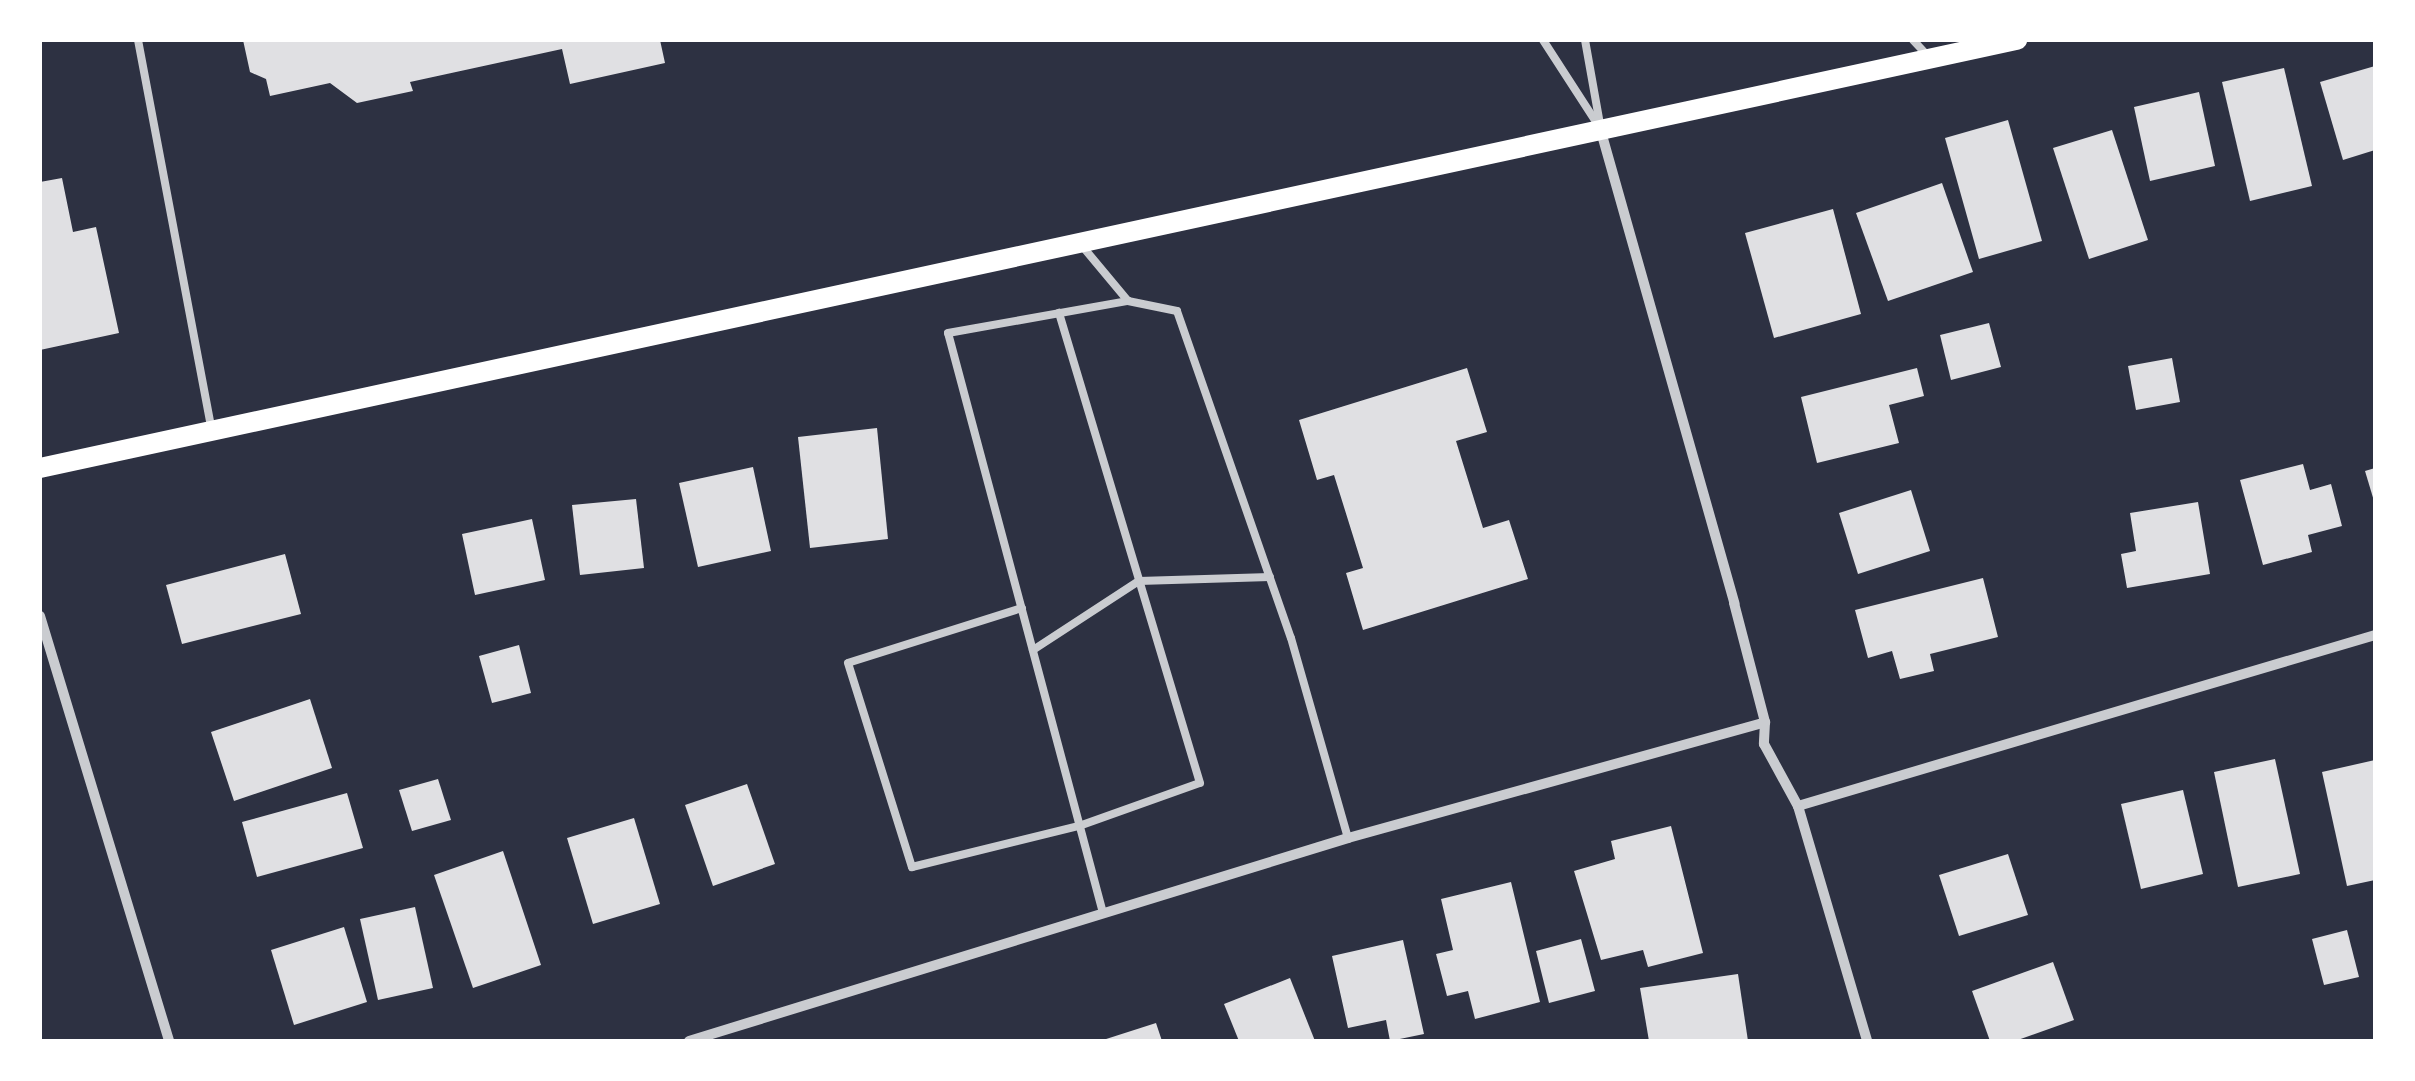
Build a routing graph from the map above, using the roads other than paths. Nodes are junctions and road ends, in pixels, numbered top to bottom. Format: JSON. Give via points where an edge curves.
{"nodes":[{"id":1,"x":138,"y":40,"type":"edge"},
{"id":2,"x":1544,"y":40,"type":"edge"},
{"id":3,"x":1585,"y":40,"type":"edge"},
{"id":4,"x":1913,"y":40,"type":"edge"},
{"id":5,"x":2016,"y":40,"type":"edge"},
{"id":6,"x":1930,"y":59,"type":"junction"},
{"id":7,"x":1600,"y":128,"type":"junction"},
{"id":8,"x":1080,"y":243,"type":"junction"},
{"id":9,"x":1128,"y":301,"type":"junction"},
{"id":10,"x":1058,"y":313,"type":"junction"},
{"id":11,"x":212,"y":431,"type":"junction"},
{"id":12,"x":40,"y":468,"type":"edge"},
{"id":13,"x":1270,"y":577,"type":"junction"},
{"id":14,"x":1139,"y":581,"type":"junction"},
{"id":15,"x":1022,"y":608,"type":"junction"},
{"id":16,"x":40,"y":616,"type":"edge"},
{"id":17,"x":2375,"y":635,"type":"edge"},
{"id":18,"x":1032,"y":650,"type":"junction"},
{"id":19,"x":1765,"y":722,"type":"junction"},
{"id":20,"x":1798,"y":806,"type":"junction"},
{"id":21,"x":1080,"y":826,"type":"junction"},
{"id":22,"x":1348,"y":838,"type":"junction"},
{"id":23,"x":1103,"y":913,"type":"junction"},
{"id":24,"x":169,"y":1041,"type":"edge"},
{"id":25,"x":689,"y":1041,"type":"edge"},
{"id":26,"x":1867,"y":1041,"type":"edge"}],
"edges":[{"from":1,"to":11,"type":"lane"},
{"from":2,"to":7,"type":"lane"},
{"from":3,"to":7,"type":"lane"},
{"from":4,"to":6,"type":"lane"},
{"from":5,"to":6,"type":"main road"},
{"from":6,"to":7,"type":"main road"},
{"from":7,"to":8,"type":"main road"},
{"from":7,"to":19,"type":"street"},
{"from":8,"to":9,"type":"lane"},
{"from":8,"to":11,"type":"main road"},
{"from":9,"to":10,"type":"lane"},
{"from":9,"to":13,"type":"lane","via":[[1177,311]]},
{"from":10,"to":14,"type":"lane"},
{"from":10,"to":15,"type":"lane","via":[[948,332]]},
{"from":11,"to":12,"type":"main road"},
{"from":13,"to":14,"type":"lane"},
{"from":13,"to":22,"type":"lane"},
{"from":14,"to":18,"type":"lane"},
{"from":14,"to":21,"type":"lane","via":[[1200,783]]},
{"from":15,"to":18,"type":"lane"},
{"from":15,"to":21,"type":"lane","via":[[848,663],[912,867]]},
{"from":16,"to":24,"type":"street"},
{"from":17,"to":20,"type":"street"},
{"from":18,"to":21,"type":"lane"},
{"from":19,"to":20,"type":"street","via":[[1764,744]]},
{"from":19,"to":22,"type":"street"},
{"from":20,"to":26,"type":"street"},
{"from":21,"to":23,"type":"lane"},
{"from":22,"to":23,"type":"street"},
{"from":23,"to":25,"type":"street"}]}
